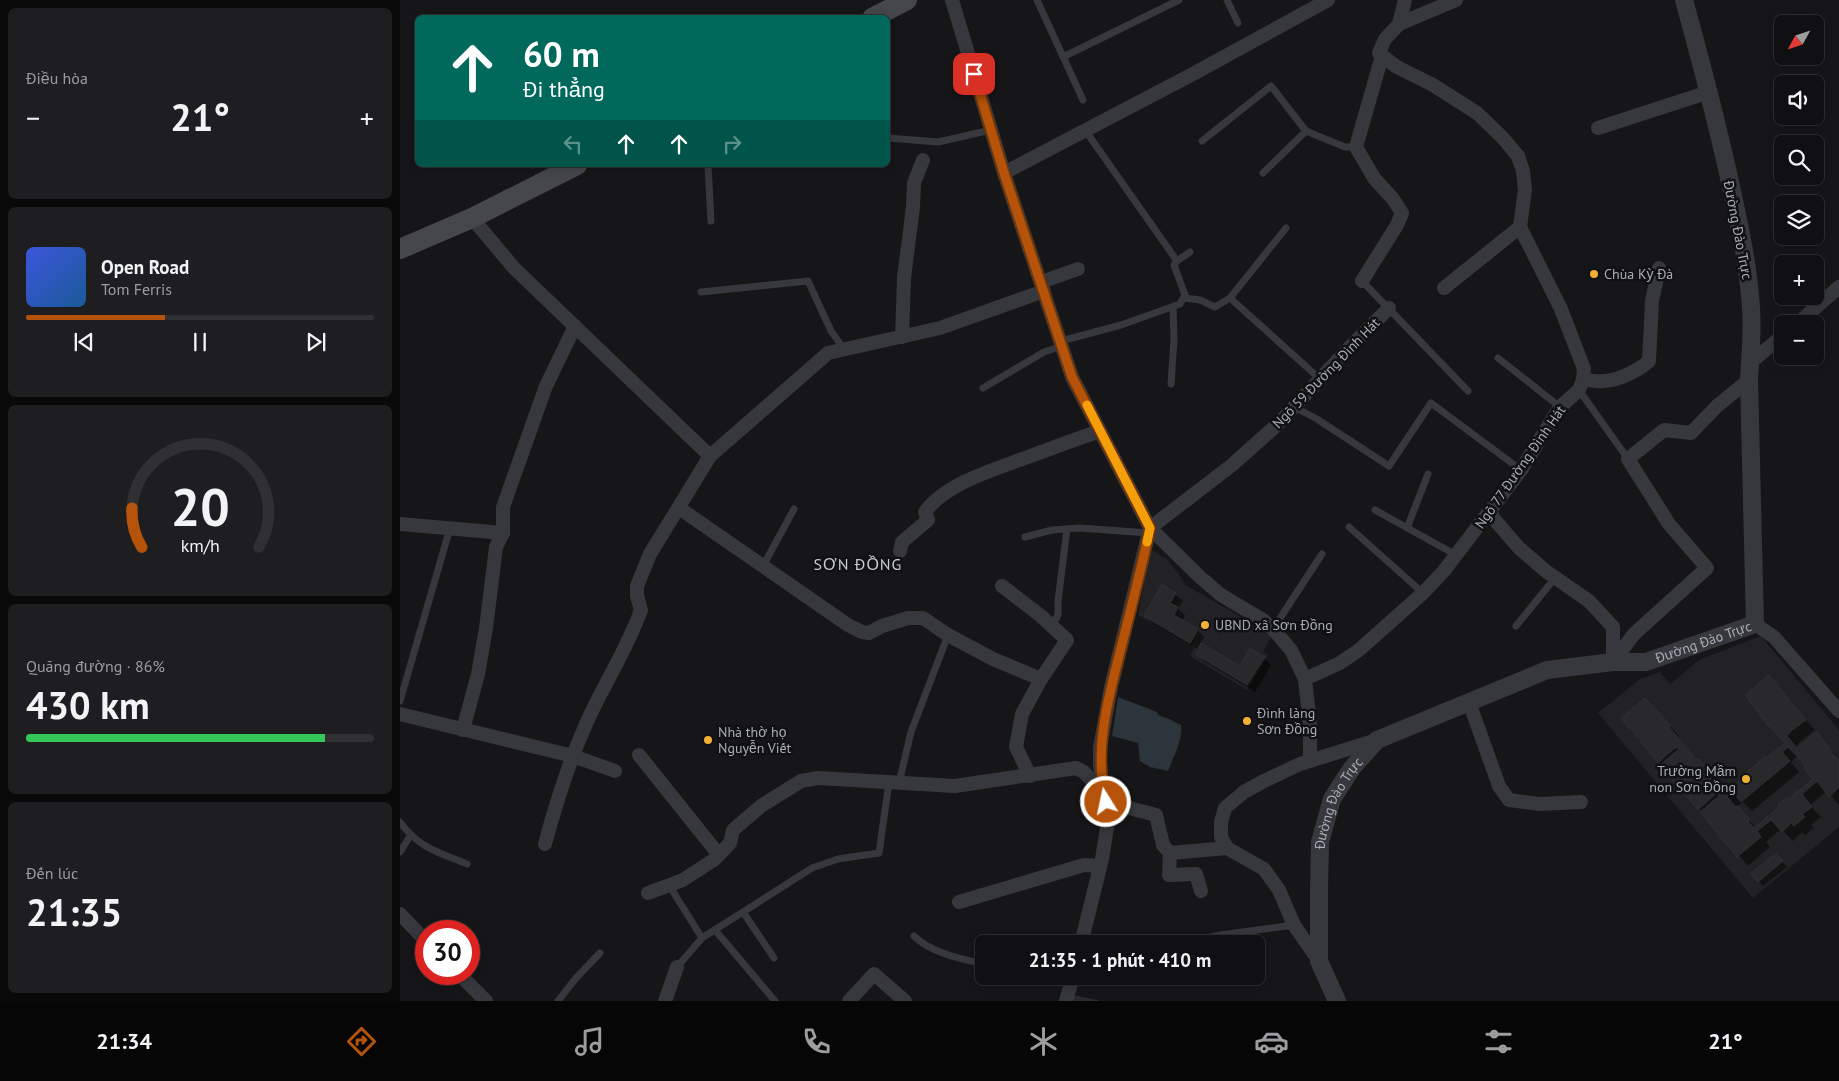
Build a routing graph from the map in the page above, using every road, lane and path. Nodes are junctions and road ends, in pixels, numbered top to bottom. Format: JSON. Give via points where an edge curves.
{"nodes":[{"id":1,"x":907,"y":0,"type":"edge"},
{"id":2,"x":952,"y":0,"type":"edge"},
{"id":3,"x":1037,"y":0,"type":"edge"},
{"id":4,"x":1179,"y":0,"type":"edge"},
{"id":5,"x":1227,"y":0,"type":"edge"},
{"id":6,"x":1328,"y":0,"type":"edge"},
{"id":7,"x":1405,"y":0,"type":"edge"},
{"id":8,"x":1456,"y":0,"type":"edge"},
{"id":9,"x":1684,"y":0,"type":"edge"},
{"id":10,"x":878,"y":15,"type":"edge"},
{"id":11,"x":1238,"y":22,"type":"dead end"},
{"id":12,"x":1399,"y":24,"type":"junction"},
{"id":13,"x":1382,"y":56,"type":"junction"},
{"id":14,"x":1063,"y":57,"type":"junction"},
{"id":15,"x":1709,"y":92,"type":"junction"},
{"id":16,"x":1083,"y":100,"type":"dead end"},
{"id":17,"x":1598,"y":128,"type":"dead end"},
{"id":18,"x":991,"y":130,"type":"junction"},
{"id":19,"x":1085,"y":130,"type":"junction"},
{"id":20,"x":1306,"y":131,"type":"junction"},
{"id":21,"x":890,"y":138,"type":"edge"},
{"id":22,"x":1202,"y":141,"type":"dead end"},
{"id":23,"x":1356,"y":147,"type":"junction"},
{"id":24,"x":923,"y":160,"type":"dead end"},
{"id":25,"x":573,"y":167,"type":"edge"},
{"id":26,"x":708,"y":167,"type":"edge"},
{"id":27,"x":1004,"y":173,"type":"junction"},
{"id":28,"x":1263,"y":173,"type":"dead end"},
{"id":29,"x":472,"y":218,"type":"junction"},
{"id":30,"x":711,"y":221,"type":"dead end"},
{"id":31,"x":1520,"y":227,"type":"junction"},
{"id":32,"x":1286,"y":228,"type":"dead end"},
{"id":33,"x":400,"y":249,"type":"edge"},
{"id":34,"x":1190,"y":252,"type":"dead end"},
{"id":35,"x":1177,"y":260,"type":"junction"},
{"id":36,"x":1078,"y":268,"type":"dead end"},
{"id":37,"x":1659,"y":268,"type":"dead end"},
{"id":38,"x":1362,"y":282,"type":"joint"},
{"id":39,"x":1043,"y":287,"type":"junction"},
{"id":40,"x":1839,"y":287,"type":"edge"},
{"id":41,"x":1444,"y":288,"type":"dead end"},
{"id":42,"x":701,"y":292,"type":"dead end"},
{"id":43,"x":1184,"y":298,"type":"junction"},
{"id":44,"x":1230,"y":298,"type":"junction"},
{"id":45,"x":1173,"y":307,"type":"junction"},
{"id":46,"x":1389,"y":308,"type":"junction"},
{"id":47,"x":1807,"y":315,"type":"edge"},
{"id":48,"x":575,"y":326,"type":"junction"},
{"id":49,"x":902,"y":337,"type":"junction"},
{"id":50,"x":1062,"y":344,"type":"junction"},
{"id":51,"x":1774,"y":345,"type":"edge"},
{"id":52,"x":844,"y":350,"type":"junction"},
{"id":53,"x":1498,"y":358,"type":"dead end"},
{"id":54,"x":1749,"y":372,"type":"junction"},
{"id":55,"x":1320,"y":379,"type":"junction"},
{"id":56,"x":1171,"y":384,"type":"dead end"},
{"id":57,"x":1581,"y":385,"type":"junction"},
{"id":58,"x":984,"y":388,"type":"dead end"},
{"id":59,"x":1468,"y":391,"type":"dead end"},
{"id":60,"x":1294,"y":407,"type":"junction"},
{"id":61,"x":1560,"y":407,"type":"junction"},
{"id":62,"x":1100,"y":431,"type":"junction"},
{"id":63,"x":710,"y":456,"type":"junction"},
{"id":64,"x":1628,"y":458,"type":"junction"},
{"id":65,"x":1522,"y":470,"type":"junction"},
{"id":66,"x":1428,"y":474,"type":"dead end"},
{"id":67,"x":679,"y":508,"type":"junction"},
{"id":68,"x":794,"y":509,"type":"dead end"},
{"id":69,"x":1375,"y":510,"type":"dead end"},
{"id":70,"x":1490,"y":512,"type":"junction"},
{"id":71,"x":400,"y":524,"type":"edge"},
{"id":72,"x":1349,"y":527,"type":"dead end"},
{"id":73,"x":450,"y":528,"type":"junction"},
{"id":74,"x":1407,"y":528,"type":"junction"},
{"id":75,"x":1067,"y":529,"type":"junction"},
{"id":76,"x":1150,"y":530,"type":"junction"},
{"id":77,"x":503,"y":532,"type":"junction"},
{"id":78,"x":1025,"y":537,"type":"dead end"},
{"id":79,"x":900,"y":551,"type":"dead end"},
{"id":80,"x":1322,"y":554,"type":"dead end"},
{"id":81,"x":1456,"y":555,"type":"junction"},
{"id":82,"x":763,"y":566,"type":"junction"},
{"id":83,"x":1555,"y":578,"type":"junction"},
{"id":84,"x":1002,"y":586,"type":"dead end"},
{"id":85,"x":1423,"y":593,"type":"junction"},
{"id":86,"x":1755,"y":624,"type":"junction"},
{"id":87,"x":1052,"y":626,"type":"junction"},
{"id":88,"x":1516,"y":626,"type":"dead end"},
{"id":89,"x":1273,"y":628,"type":"junction"},
{"id":90,"x":948,"y":635,"type":"junction"},
{"id":91,"x":1613,"y":662,"type":"junction"},
{"id":92,"x":1041,"y":679,"type":"junction"},
{"id":93,"x":1306,"y":679,"type":"junction"},
{"id":94,"x":400,"y":701,"type":"edge"},
{"id":95,"x":1469,"y":702,"type":"junction"},
{"id":96,"x":1839,"y":711,"type":"edge"},
{"id":97,"x":400,"y":714,"type":"edge"},
{"id":98,"x":463,"y":730,"type":"junction"},
{"id":99,"x":1377,"y":740,"type":"junction"},
{"id":100,"x":639,"y":755,"type":"dead end"},
{"id":101,"x":573,"y":756,"type":"junction"},
{"id":102,"x":1310,"y":761,"type":"junction"},
{"id":103,"x":615,"y":771,"type":"dead end"},
{"id":104,"x":1030,"y":776,"type":"junction"},
{"id":105,"x":894,"y":782,"type":"junction"},
{"id":106,"x":1105,"y":798,"type":"junction"},
{"id":107,"x":1581,"y":802,"type":"dead end"},
{"id":108,"x":400,"y":822,"type":"edge"},
{"id":109,"x":410,"y":836,"type":"junction"},
{"id":110,"x":544,"y":844,"type":"dead end"},
{"id":111,"x":1227,"y":848,"type":"junction"},
{"id":112,"x":400,"y":852,"type":"edge"},
{"id":113,"x":1170,"y":853,"type":"junction"},
{"id":114,"x":719,"y":855,"type":"junction"},
{"id":115,"x":467,"y":864,"type":"dead end"},
{"id":116,"x":1100,"y":866,"type":"junction"},
{"id":117,"x":669,"y":885,"type":"junction"},
{"id":118,"x":1201,"y":892,"type":"dead end"},
{"id":119,"x":648,"y":893,"type":"dead end"},
{"id":120,"x":959,"y":902,"type":"dead end"},
{"id":121,"x":742,"y":912,"type":"junction"},
{"id":122,"x":400,"y":914,"type":"edge"},
{"id":123,"x":1294,"y":925,"type":"junction"},
{"id":124,"x":415,"y":929,"type":"edge"},
{"id":125,"x":715,"y":930,"type":"junction"},
{"id":126,"x":1083,"y":935,"type":"edge"},
{"id":127,"x":1220,"y":935,"type":"edge"},
{"id":128,"x":914,"y":936,"type":"dead end"},
{"id":129,"x":702,"y":938,"type":"junction"},
{"id":130,"x":600,"y":953,"type":"dead end"},
{"id":131,"x":774,"y":958,"type":"dead end"},
{"id":132,"x":1319,"y":961,"type":"junction"},
{"id":133,"x":975,"y":962,"type":"edge"},
{"id":134,"x":677,"y":967,"type":"joint"},
{"id":135,"x":470,"y":985,"type":"edge"},
{"id":136,"x":1070,"y":985,"type":"edge"},
{"id":137,"x":486,"y":1001,"type":"edge"},
{"id":138,"x":558,"y":1001,"type":"edge"},
{"id":139,"x":664,"y":1001,"type":"edge"},
{"id":140,"x":775,"y":1001,"type":"edge"},
{"id":141,"x":849,"y":1001,"type":"edge"},
{"id":142,"x":904,"y":1001,"type":"edge"},
{"id":143,"x":1066,"y":1001,"type":"edge"},
{"id":144,"x":1337,"y":1001,"type":"edge"}],
"edges":[{"from":1,"to":10,"type":"main road"},
{"from":2,"to":18,"type":"street"},
{"from":3,"to":14,"type":"lane"},
{"from":4,"to":14,"type":"lane"},
{"from":5,"to":11,"type":"lane"},
{"from":6,"to":19,"type":"street"},
{"from":7,"to":12,"type":"street"},
{"from":8,"to":12,"type":"street"},
{"from":9,"to":15,"type":"street","name":"Đường Đào Trực"},
{"from":12,"to":13,"type":"street","via":[[1385,38],[1379,53]]},
{"from":13,"to":23,"type":"street"},
{"from":13,"to":31,"type":"street","via":[[1477,113],[1502,136],[1518,156],[1523,171],[1525,190]]},
{"from":14,"to":16,"type":"lane"},
{"from":15,"to":17,"type":"street"},
{"from":15,"to":54,"type":"street","name":"Đường Đào Trực","via":[[1747,267],[1752,347]]},
{"from":18,"to":21,"type":"lane","via":[[938,142]]},
{"from":18,"to":27,"type":"street"},
{"from":19,"to":27,"type":"street"},
{"from":19,"to":35,"type":"lane"},
{"from":20,"to":22,"type":"lane","via":[[1271,86]]},
{"from":20,"to":23,"type":"lane","via":[[1345,147]]},
{"from":20,"to":28,"type":"lane"},
{"from":23,"to":38,"type":"street","name":"Ngõ 59 Đường Đình Hát","via":[[1374,178],[1402,213]]},
{"from":24,"to":49,"type":"street","via":[[914,183],[904,278]]},
{"from":25,"to":29,"type":"main road"},
{"from":26,"to":30,"type":"lane"},
{"from":27,"to":39,"type":"street"},
{"from":29,"to":33,"type":"main road"},
{"from":29,"to":48,"type":"street","via":[[514,268]]},
{"from":31,"to":41,"type":"street"},
{"from":31,"to":57,"type":"street","via":[[1561,309],[1584,369]]},
{"from":32,"to":44,"type":"lane"},
{"from":34,"to":35,"type":"lane"},
{"from":35,"to":43,"type":"lane","via":[[1174,265]]},
{"from":36,"to":39,"type":"street"},
{"from":37,"to":57,"type":"street","via":[[1652,301],[1649,361],[1620,378]]},
{"from":38,"to":46,"type":"lane","name":"Ngõ 59 Đường Đình Hát"},
{"from":39,"to":49,"type":"street","via":[[940,328]]},
{"from":39,"to":50,"type":"street"},
{"from":40,"to":47,"type":"street"},
{"from":42,"to":52,"type":"lane","via":[[808,281]]},
{"from":43,"to":44,"type":"lane","via":[[1215,306]]},
{"from":43,"to":45,"type":"lane"},
{"from":44,"to":55,"type":"lane"},
{"from":45,"to":50,"type":"lane"},
{"from":45,"to":56,"type":"lane"},
{"from":46,"to":55,"type":"street","name":"Ngõ 59 Đường Đình Hát"},
{"from":46,"to":59,"type":"lane"},
{"from":48,"to":63,"type":"street"},
{"from":48,"to":77,"type":"street","via":[[546,386],[522,450],[503,507]]},
{"from":49,"to":52,"type":"street"},
{"from":50,"to":58,"type":"lane"},
{"from":50,"to":62,"type":"street","via":[[1072,377]]},
{"from":51,"to":54,"type":"street"},
{"from":52,"to":63,"type":"street","via":[[828,353]]},
{"from":53,"to":61,"type":"lane"},
{"from":54,"to":64,"type":"street","via":[[1691,432],[1664,430]]},
{"from":54,"to":86,"type":"street","name":"Đường Đào Trực"},
{"from":55,"to":60,"type":"street","name":"Ngõ 59 Đường Đình Hát"},
{"from":57,"to":61,"type":"street","name":"Ngõ 77 Đường Đình Hát"},
{"from":57,"to":64,"type":"lane"},
{"from":60,"to":65,"type":"lane","via":[[1389,466],[1431,403]]},
{"from":60,"to":76,"type":"street","name":"Ngõ 59 Đường Đình Hát","via":[[1232,465]]},
{"from":61,"to":65,"type":"street","name":"Ngõ 77 Đường Đình Hát"},
{"from":62,"to":76,"type":"street"},
{"from":62,"to":79,"type":"street","via":[[990,471],[956,488],[929,506],[925,512],[928,520],[902,542]]},
{"from":63,"to":67,"type":"street"},
{"from":64,"to":91,"type":"street","via":[[1669,524],[1708,568],[1634,634]]},
{"from":65,"to":70,"type":"street","name":"Ngõ 77 Đường Đình Hát"},
{"from":66,"to":74,"type":"lane"},
{"from":67,"to":82,"type":"street"},
{"from":67,"to":101,"type":"street","via":[[650,554],[637,586],[642,610],[586,722]]},
{"from":68,"to":82,"type":"lane"},
{"from":69,"to":74,"type":"lane"},
{"from":70,"to":81,"type":"street","name":"Ngõ 77 Đường Đình Hát"},
{"from":70,"to":83,"type":"street","via":[[1519,548]]},
{"from":71,"to":73,"type":"street"},
{"from":72,"to":85,"type":"lane"},
{"from":73,"to":77,"type":"street"},
{"from":73,"to":94,"type":"lane"},
{"from":74,"to":81,"type":"lane"},
{"from":75,"to":76,"type":"lane"},
{"from":75,"to":78,"type":"lane"},
{"from":75,"to":87,"type":"lane","via":[[1058,615]]},
{"from":76,"to":89,"type":"street","via":[[1222,595]]},
{"from":76,"to":106,"type":"street","via":[[1111,687],[1100,746]]},
{"from":77,"to":98,"type":"street","via":[[496,547],[478,674]]},
{"from":80,"to":89,"type":"lane"},
{"from":81,"to":85,"type":"street","name":"Ngõ 77 Đường Đình Hát"},
{"from":82,"to":90,"type":"street","via":[[862,632],[869,633],[908,618],[923,618]]},
{"from":83,"to":88,"type":"lane"},
{"from":83,"to":91,"type":"street","via":[[1589,601],[1613,627]]},
{"from":84,"to":87,"type":"street"},
{"from":85,"to":93,"type":"street","name":"Ngõ 77 Đường Đình Hát","via":[[1359,650]]},
{"from":86,"to":91,"type":"street","name":"Đường Đào Trực","via":[[1646,662]]},
{"from":86,"to":96,"type":"street","via":[[1774,637]]},
{"from":87,"to":92,"type":"street","via":[[1067,640]]},
{"from":89,"to":93,"type":"street","via":[[1291,650]]},
{"from":90,"to":92,"type":"street"},
{"from":90,"to":105,"type":"lane"},
{"from":91,"to":95,"type":"street","name":"Đường Đào Trực","via":[[1547,670]]},
{"from":92,"to":104,"type":"street","via":[[1022,714],[1016,747]]},
{"from":93,"to":102,"type":"street"},
{"from":95,"to":99,"type":"street","name":"Đường Đào Trực"},
{"from":95,"to":107,"type":"street","via":[[1499,786],[1508,800],[1538,804]]},
{"from":97,"to":98,"type":"street"},
{"from":98,"to":101,"type":"street"},
{"from":99,"to":102,"type":"street"},
{"from":99,"to":132,"type":"street","name":"Đường Đào Trực","via":[[1352,768],[1332,799],[1320,842]]},
{"from":100,"to":114,"type":"street"},
{"from":101,"to":103,"type":"street"},
{"from":101,"to":110,"type":"street"},
{"from":102,"to":111,"type":"street","via":[[1250,789],[1225,808],[1221,829]]},
{"from":104,"to":105,"type":"street","via":[[955,786]]},
{"from":104,"to":106,"type":"street","via":[[1076,768],[1084,772]]},
{"from":105,"to":114,"type":"street","via":[[818,778],[801,781],[761,806],[733,830],[730,843]]},
{"from":105,"to":121,"type":"lane","via":[[879,853],[838,859],[812,868]]},
{"from":106,"to":113,"type":"street","via":[[1156,814],[1163,845]]},
{"from":106,"to":116,"type":"street","via":[[1109,815]]},
{"from":108,"to":109,"type":"lane"},
{"from":109,"to":112,"type":"lane"},
{"from":109,"to":115,"type":"lane","via":[[422,845]]},
{"from":111,"to":113,"type":"street"},
{"from":111,"to":123,"type":"street","via":[[1264,869],[1279,890]]},
{"from":113,"to":118,"type":"street","via":[[1169,875],[1196,874]]},
{"from":114,"to":117,"type":"street","via":[[683,880]]},
{"from":116,"to":120,"type":"street","via":[[1084,865]]},
{"from":116,"to":126,"type":"street"},
{"from":117,"to":119,"type":"street"},
{"from":117,"to":129,"type":"lane"},
{"from":121,"to":125,"type":"lane"},
{"from":121,"to":131,"type":"lane"},
{"from":122,"to":124,"type":"street"},
{"from":123,"to":127,"type":"lane"},
{"from":123,"to":132,"type":"street"},
{"from":125,"to":129,"type":"lane"},
{"from":125,"to":140,"type":"lane"},
{"from":128,"to":133,"type":"lane","via":[[944,953]]},
{"from":129,"to":134,"type":"lane"},
{"from":130,"to":138,"type":"lane"},
{"from":132,"to":144,"type":"street","name":"Đường Đào Trực"},
{"from":134,"to":139,"type":"street"},
{"from":135,"to":137,"type":"street"},
{"from":136,"to":143,"type":"street"},
{"from":141,"to":142,"type":"street","via":[[874,974]]}]}
